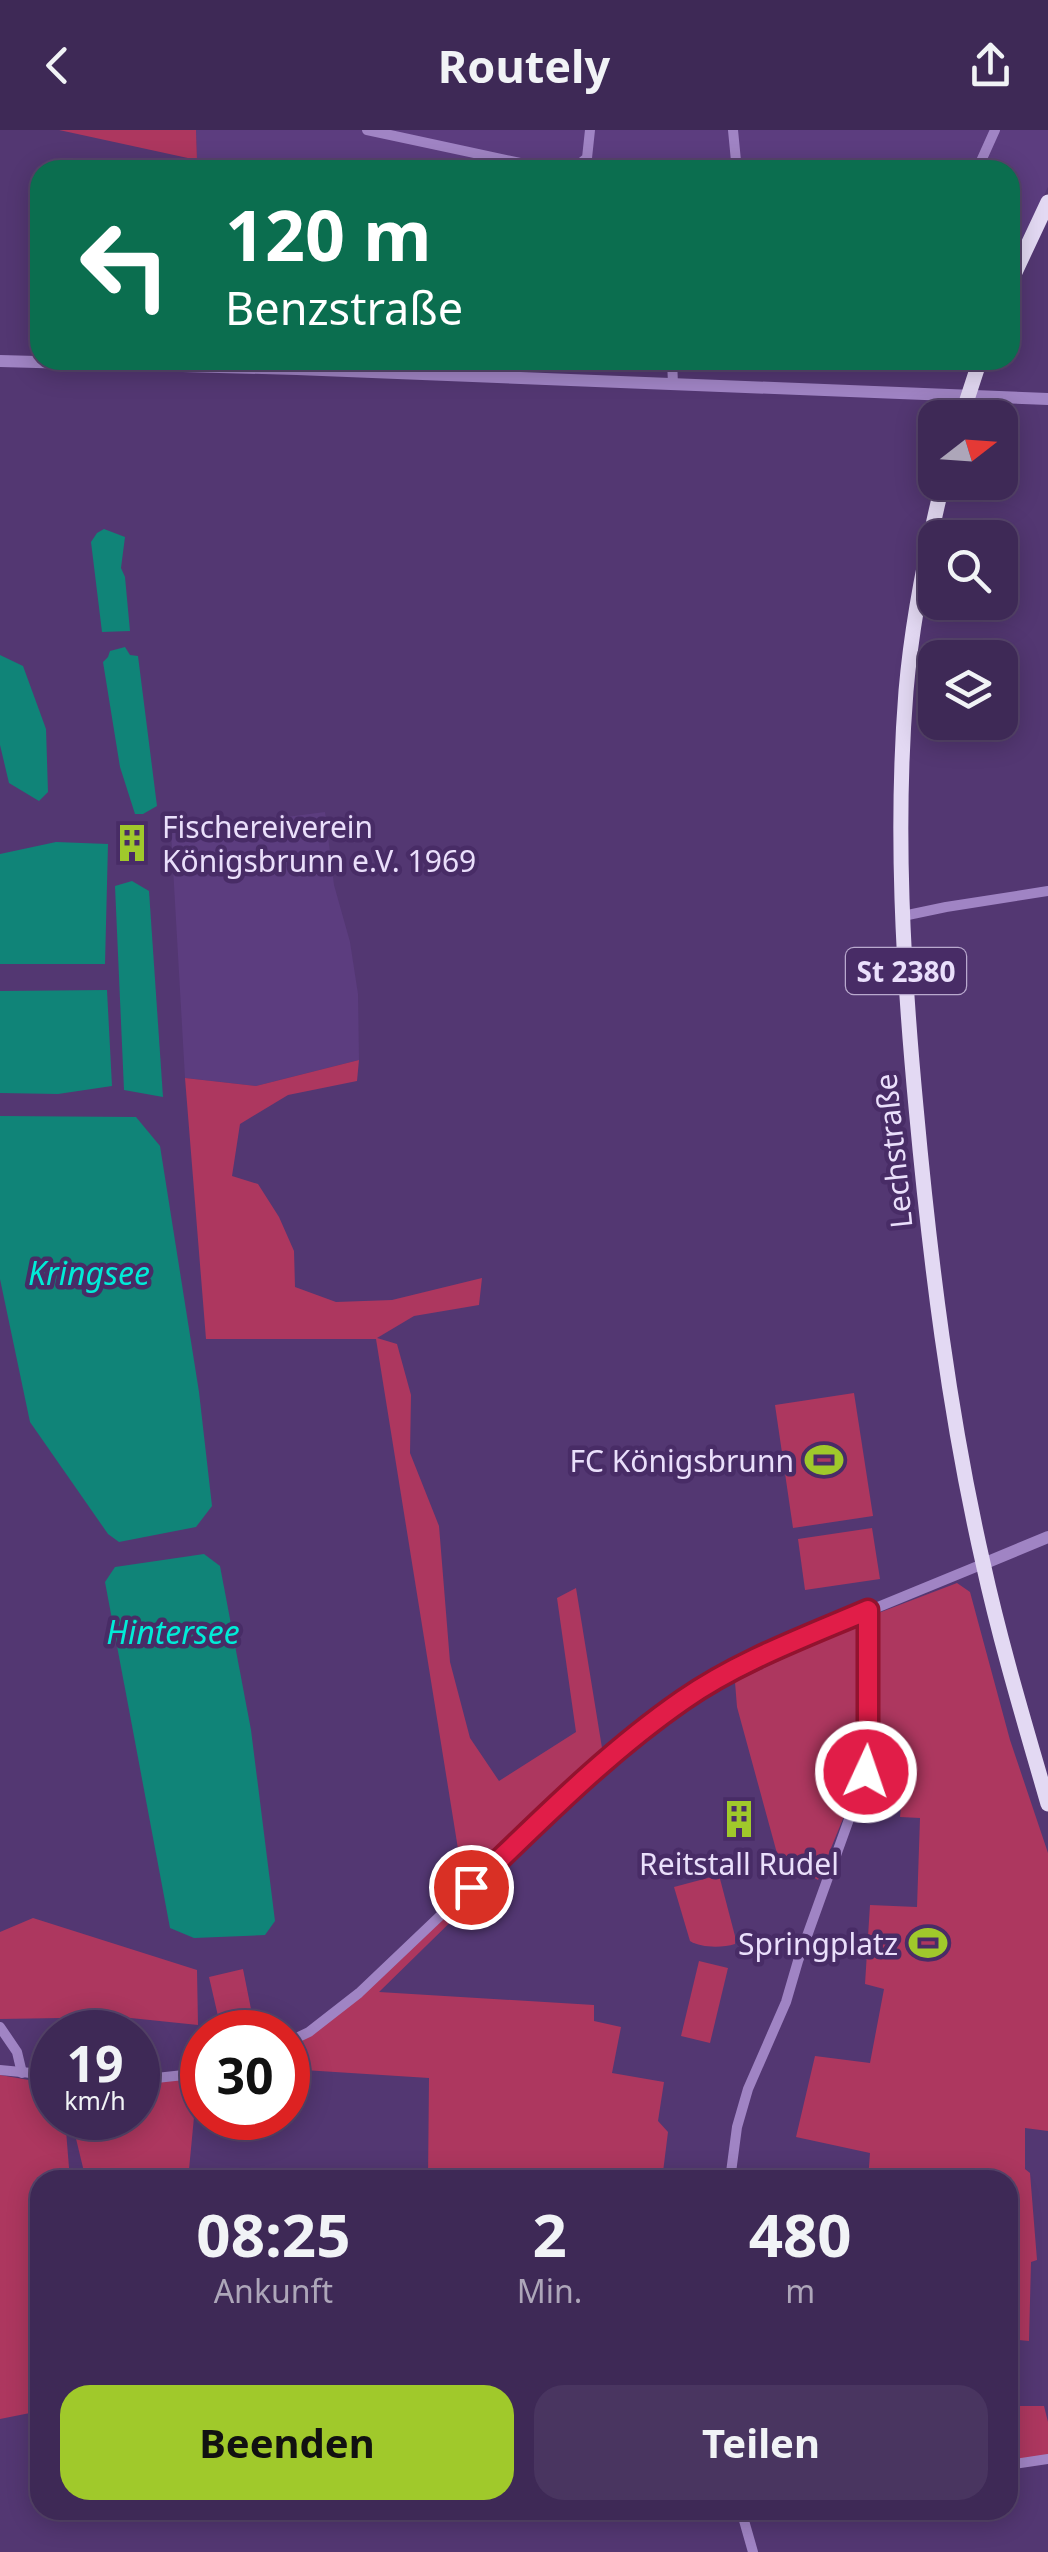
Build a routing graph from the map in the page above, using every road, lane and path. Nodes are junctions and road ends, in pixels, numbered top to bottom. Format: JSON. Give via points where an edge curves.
{"nodes":[{"id":1,"x":367,"y":130,"type":"edge"},
{"id":2,"x":590,"y":130,"type":"edge"},
{"id":3,"x":733,"y":130,"type":"edge"},
{"id":4,"x":995,"y":130,"type":"edge"},
{"id":5,"x":506,"y":160,"type":"edge"},
{"id":6,"x":584,"y":160,"type":"edge"},
{"id":7,"x":736,"y":160,"type":"edge"},
{"id":8,"x":982,"y":160,"type":"edge"},
{"id":9,"x":1048,"y":202,"type":"edge"},
{"id":10,"x":1020,"y":262,"type":"edge"},
{"id":11,"x":0,"y":361,"type":"edge"},
{"id":12,"x":30,"y":362,"type":"edge"},
{"id":13,"x":332,"y":370,"type":"edge"},
{"id":14,"x":672,"y":370,"type":"edge"},
{"id":15,"x":976,"y":370,"type":"edge"},
{"id":16,"x":672,"y":384,"type":"junction"},
{"id":17,"x":967,"y":396,"type":"junction"},
{"id":18,"x":966,"y":400,"type":"edge"},
{"id":19,"x":1048,"y":400,"type":"edge"},
{"id":20,"x":938,"y":500,"type":"edge"},
{"id":21,"x":1048,"y":891,"type":"edge"},
{"id":22,"x":903,"y":916,"type":"junction"},
{"id":23,"x":1048,"y":1537,"type":"edge"},
{"id":24,"x":983,"y":1564,"type":"junction"},
{"id":25,"x":868,"y":1610,"type":"junction"},
{"id":26,"x":1048,"y":1804,"type":"edge"},
{"id":27,"x":0,"y":2026,"type":"edge"},
{"id":28,"x":310,"y":2031,"type":"edge"},
{"id":29,"x":0,"y":2070,"type":"edge"},
{"id":30,"x":22,"y":2073,"type":"junction"},
{"id":31,"x":30,"y":2074,"type":"edge"},
{"id":32,"x":731,"y":2170,"type":"edge"},
{"id":33,"x":1048,"y":2460,"type":"edge"},
{"id":34,"x":1018,"y":2464,"type":"edge"},
{"id":35,"x":744,"y":2520,"type":"edge"},
{"id":36,"x":753,"y":2552,"type":"edge"}],
"edges":[{"from":1,"to":5,"type":"street"},
{"from":2,"to":6,"type":"street"},
{"from":3,"to":7,"type":"street"},
{"from":4,"to":8,"type":"street"},
{"from":9,"to":10,"type":"main road"},
{"from":11,"to":12,"type":"street"},
{"from":13,"to":16,"type":"street"},
{"from":14,"to":16,"type":"street"},
{"from":15,"to":17,"type":"main road"},
{"from":16,"to":17,"type":"street"},
{"from":17,"to":18,"type":"main road"},
{"from":17,"to":19,"type":"street"},
{"from":20,"to":22,"type":"main road","name":"Lechstraße","number":"St 2380","via":[[906,689]]},
{"from":21,"to":22,"type":"street"},
{"from":22,"to":24,"type":"main road","name":"Lechstraße","number":"St 2380","via":[[931,1257]]},
{"from":23,"to":24,"type":"street"},
{"from":24,"to":25,"type":"street"},
{"from":24,"to":26,"type":"main road","name":"Lechstraße","number":"St 2380"},
{"from":25,"to":28,"type":"street","via":[[731,1671],[632,1737]]},
{"from":25,"to":32,"type":"street","via":[[866,1772],[786,2002],[748,2089]]},
{"from":27,"to":30,"type":"street"},
{"from":29,"to":30,"type":"street"},
{"from":30,"to":31,"type":"street"},
{"from":33,"to":34,"type":"street"},
{"from":35,"to":36,"type":"street"}]}
